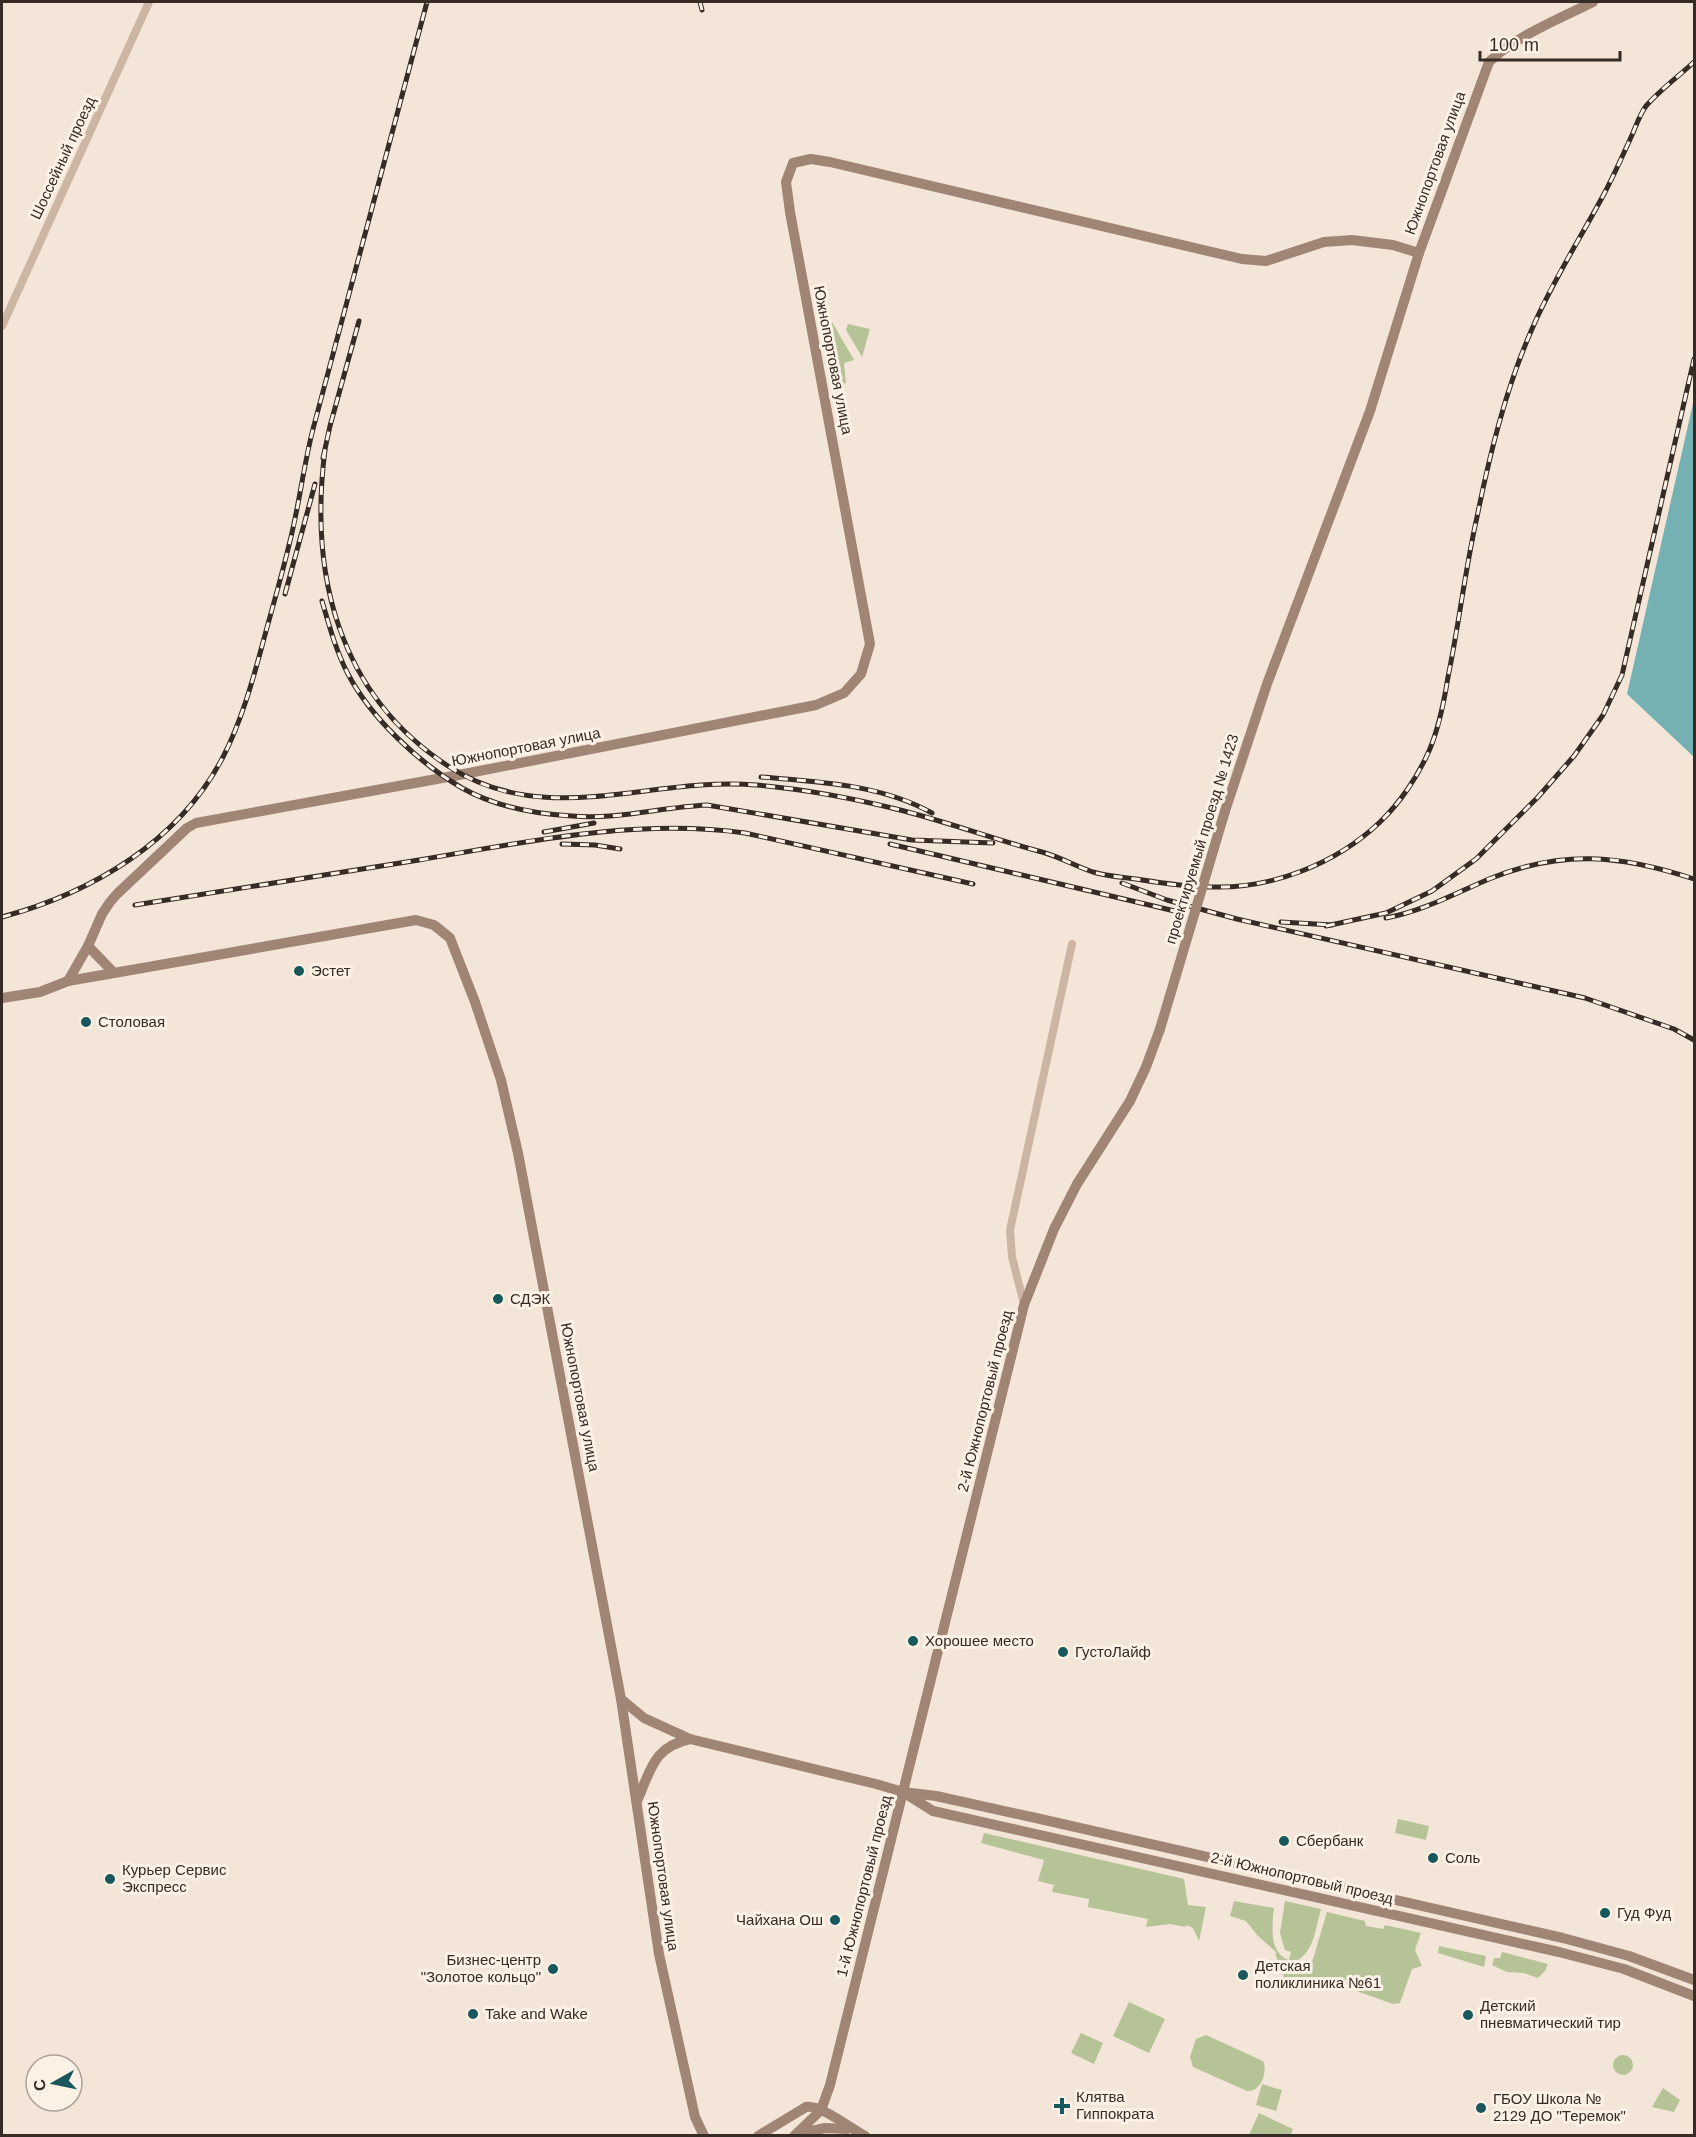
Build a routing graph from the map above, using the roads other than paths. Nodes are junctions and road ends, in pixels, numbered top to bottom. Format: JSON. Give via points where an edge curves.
{"nodes":[{"id":1,"x":149,"y":2,"type":"edge"},
{"id":2,"x":1593,"y":2,"type":"edge"},
{"id":3,"x":1419,"y":253,"type":"junction"},
{"id":4,"x":2,"y":326,"type":"edge"},
{"id":5,"x":1072,"y":944,"type":"dead end"},
{"id":6,"x":88,"y":946,"type":"junction"},
{"id":7,"x":114,"y":973,"type":"junction"},
{"id":8,"x":68,"y":981,"type":"junction"},
{"id":9,"x":2,"y":998,"type":"edge"},
{"id":10,"x":1024,"y":1305,"type":"junction"},
{"id":11,"x":621,"y":1699,"type":"junction"},
{"id":12,"x":690,"y":1739,"type":"junction"},
{"id":13,"x":903,"y":1792,"type":"junction"},
{"id":14,"x":959,"y":1801,"type":"junction"},
{"id":15,"x":637,"y":1802,"type":"junction"},
{"id":16,"x":956,"y":1817,"type":"junction"},
{"id":17,"x":1695,"y":1980,"type":"edge"},
{"id":18,"x":1695,"y":1996,"type":"edge"},
{"id":19,"x":821,"y":2110,"type":"junction"},
{"id":20,"x":853,"y":2130,"type":"junction"},
{"id":21,"x":704,"y":2136,"type":"edge"},
{"id":22,"x":758,"y":2136,"type":"edge"},
{"id":23,"x":794,"y":2136,"type":"edge"},
{"id":24,"x":864,"y":2136,"type":"edge"}],
"edges":[{"from":1,"to":4,"type":"street","name":"Шоссейный проезд"},
{"from":2,"to":3,"type":"main road","name":"Южнопортовая улица","via":[[1498,52],[1489,62]]},
{"from":3,"to":6,"type":"main road","name":"Южнопортовая улица","via":[[1352,240],[1324,242],[1266,261],[1242,259],[830,162],[812,159],[793,163],[786,182],[790,212],[870,644],[861,674],[844,693],[816,705],[196,823],[117,894],[102,914]]},
{"from":3,"to":10,"type":"main road","name":"проектируемый проезд № 1423","bridge":true,"via":[[1370,411],[1267,684],[1146,1067],[1130,1101],[1077,1184],[1054,1229]]},
{"from":5,"to":10,"type":"street","name":"2-й Южнопортовый проезд","via":[[1010,1230]]},
{"from":6,"to":7,"type":"main road"},
{"from":6,"to":8,"type":"main road"},
{"from":7,"to":8,"type":"main road","name":"Южнопортовая улица"},
{"from":7,"to":11,"type":"main road","name":"Южнопортовая улица","via":[[416,920],[434,925],[450,938],[501,1080],[518,1153]]},
{"from":8,"to":9,"type":"main road","name":"Южнопортовая улица","via":[[40,992]]},
{"from":10,"to":13,"type":"main road","name":"2-й Южнопортовый проезд"},
{"from":11,"to":12,"type":"main road","name":"1-й Южнопортовый проезд","via":[[644,1718]]},
{"from":11,"to":15,"type":"main road","name":"Южнопортовая улица"},
{"from":12,"to":13,"type":"main road","name":"1-й Южнопортовый проезд"},
{"from":12,"to":15,"type":"main road","via":[[673,1743],[660,1753]]},
{"from":13,"to":14,"type":"main road","name":"2-й Южнопортовый проезд"},
{"from":13,"to":16,"type":"main road","name":"2-й Южнопортовый проезд","via":[[933,1811]]},
{"from":13,"to":19,"type":"main road","name":"1-й Южнопортовый проезд"},
{"from":14,"to":16,"type":"main road","via":[[950,1807]]},
{"from":14,"to":17,"type":"main road","name":"2-й Южнопортовый проезд","via":[[1563,1938]]},
{"from":15,"to":21,"type":"main road","name":"Южнопортовая улица","via":[[659,1954],[695,2117]]},
{"from":16,"to":18,"type":"main road","name":"2-й Южнопортовый проезд","via":[[1559,1952],[1634,1973]]},
{"from":19,"to":20,"type":"main road"},
{"from":19,"to":22,"type":"main road","via":[[806,2107]]},
{"from":19,"to":23,"type":"main road"},
{"from":20,"to":23,"type":"main road","via":[[825,2128]]},
{"from":20,"to":24,"type":"main road"}]}
